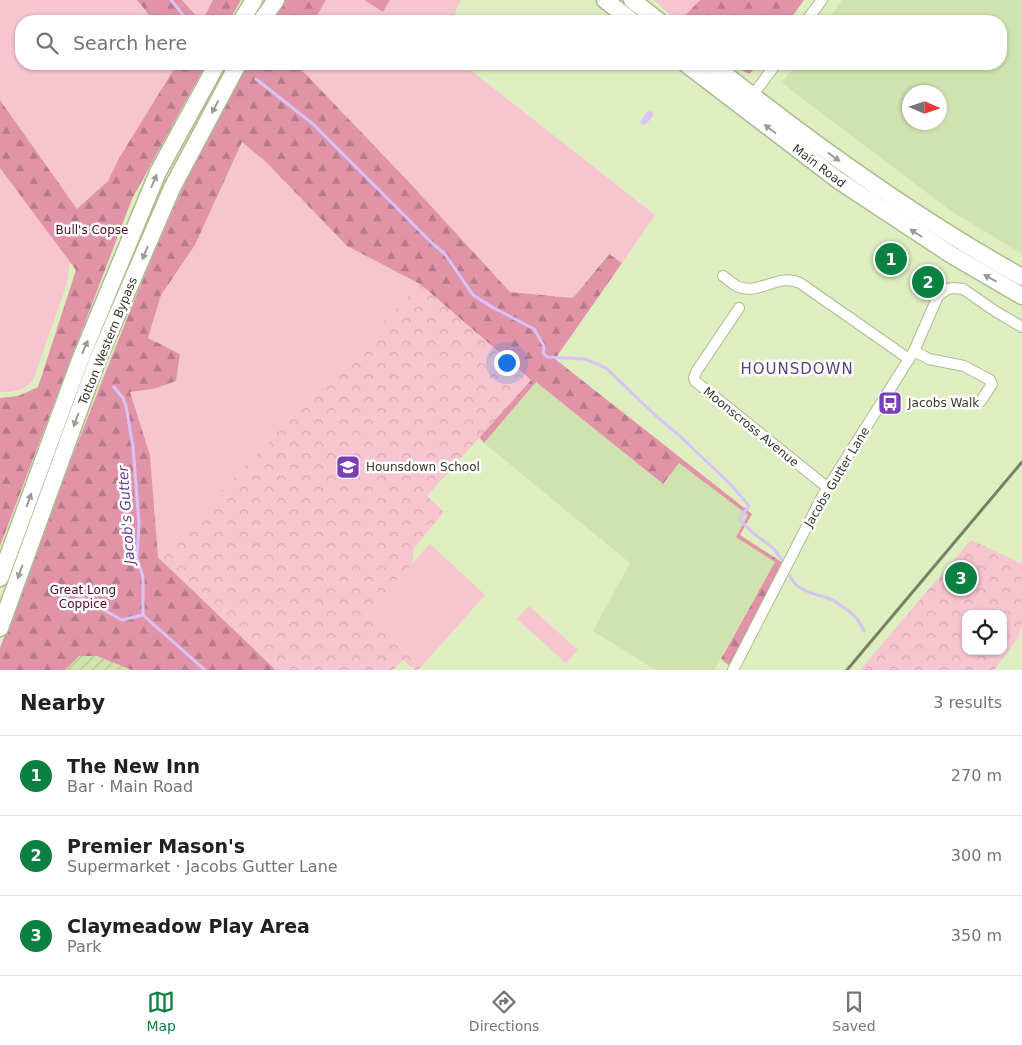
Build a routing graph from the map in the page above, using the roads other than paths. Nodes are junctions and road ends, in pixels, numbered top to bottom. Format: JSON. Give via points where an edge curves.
{"nodes":[{"id":1,"x":254,"y":0,"type":"edge"},
{"id":2,"x":276,"y":0,"type":"edge"},
{"id":3,"x":606,"y":0,"type":"edge"},
{"id":4,"x":632,"y":0,"type":"edge"},
{"id":5,"x":822,"y":0,"type":"edge"},
{"id":6,"x":245,"y":15,"type":"edge"},
{"id":7,"x":265,"y":15,"type":"edge"},
{"id":8,"x":625,"y":15,"type":"edge"},
{"id":9,"x":651,"y":15,"type":"edge"},
{"id":10,"x":811,"y":15,"type":"edge"},
{"id":11,"x":213,"y":70,"type":"edge"},
{"id":12,"x":235,"y":70,"type":"edge"},
{"id":13,"x":694,"y":70,"type":"edge"},
{"id":14,"x":720,"y":70,"type":"edge"},
{"id":15,"x":772,"y":70,"type":"edge"},
{"id":16,"x":752,"y":96,"type":"junction"},
{"id":17,"x":723,"y":276,"type":"dead end"},
{"id":18,"x":1022,"y":277,"type":"edge"},
{"id":19,"x":1022,"y":296,"type":"edge"},
{"id":20,"x":739,"y":308,"type":"dead end"},
{"id":21,"x":1022,"y":327,"type":"edge"},
{"id":22,"x":912,"y":355,"type":"junction"},
{"id":23,"x":981,"y":402,"type":"dead end"},
{"id":24,"x":828,"y":488,"type":"junction"},
{"id":25,"x":0,"y":578,"type":"edge"},
{"id":26,"x":0,"y":628,"type":"edge"},
{"id":27,"x":733,"y":670,"type":"edge"}],
"edges":[{"from":1,"to":6,"type":"main road"},
{"from":2,"to":7,"type":"main road"},
{"from":3,"to":8,"type":"main road"},
{"from":4,"to":9,"type":"main road"},
{"from":5,"to":10,"type":"street"},
{"from":25,"to":11,"type":"main road","name":"Totton Western Bypass","one_way":true,"via":[[80,360],[155,180]]},
{"from":12,"to":26,"type":"main road","name":"Totton Western Bypass","one_way":true,"via":[[172,188],[96,364]]},
{"from":19,"to":13,"type":"main road","name":"Main Road","one_way":true,"via":[[898,222]]},
{"from":14,"to":16,"type":"main road","name":"Main Road"},
{"from":15,"to":16,"type":"street"},
{"from":16,"to":18,"type":"main road","name":"Main Road","one_way":true,"via":[[856,172]]},
{"from":17,"to":22,"type":"street","via":[[744,288],[794,280]]},
{"from":20,"to":24,"type":"street","name":"Moonscross Avenue","via":[[696,372],[695,382]]},
{"from":21,"to":22,"type":"street","name":"Jacobs Gutter Lane","via":[[963,290],[947,289],[938,296]]},
{"from":22,"to":23,"type":"street","via":[[964,366],[990,380],[992,384]]},
{"from":22,"to":24,"type":"street","name":"Jacobs Gutter Lane"},
{"from":24,"to":27,"type":"street","name":"Jacobs Gutter Lane"}]}
